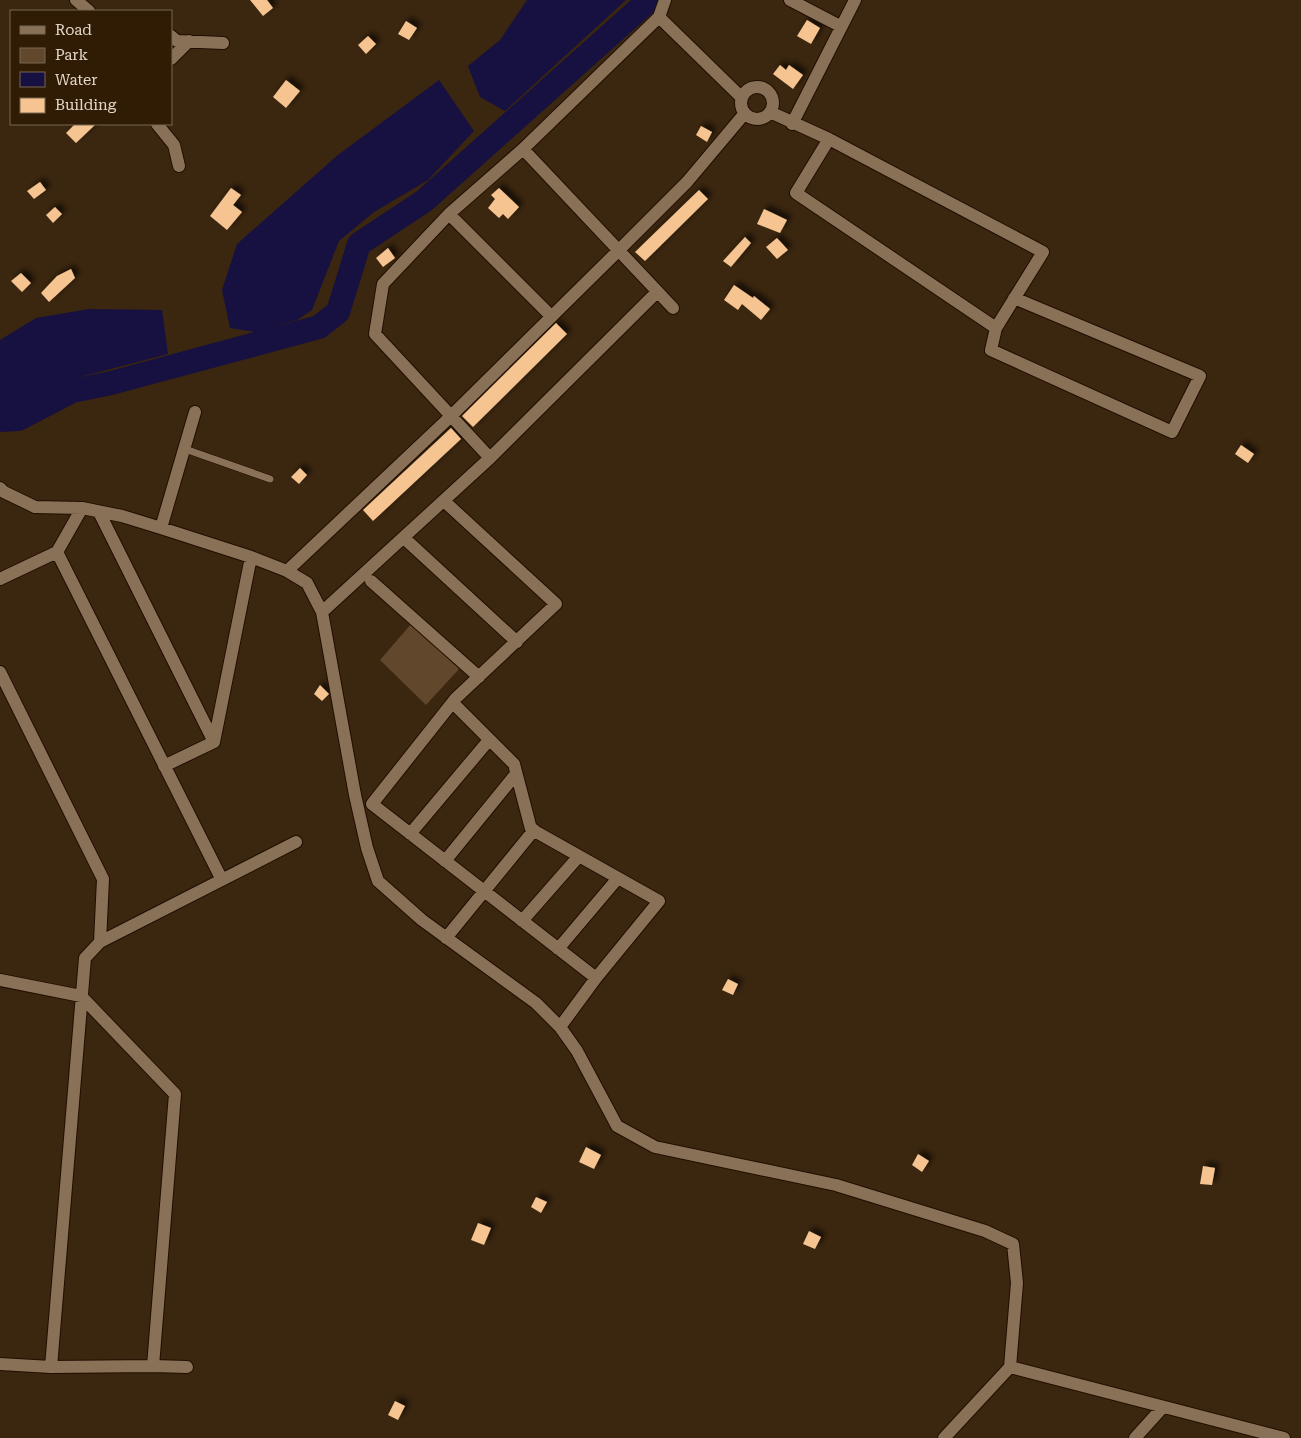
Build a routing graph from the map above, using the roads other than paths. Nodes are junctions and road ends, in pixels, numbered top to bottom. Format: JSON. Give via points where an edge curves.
{"nodes":[{"id":1,"x":76,"y":0,"type":"edge"},
{"id":2,"x":665,"y":0,"type":"edge"},
{"id":3,"x":790,"y":0,"type":"edge"},
{"id":4,"x":855,"y":0,"type":"edge"},
{"id":5,"x":88,"y":10,"type":"edge"},
{"id":6,"x":658,"y":17,"type":"junction"},
{"id":7,"x":840,"y":26,"type":"junction"},
{"id":8,"x":172,"y":37,"type":"edge"},
{"id":9,"x":189,"y":41,"type":"junction"},
{"id":10,"x":223,"y":43,"type":"dead end"},
{"id":11,"x":172,"y":58,"type":"edge"},
{"id":12,"x":742,"y":98,"type":"junction"},
{"id":13,"x":770,"y":112,"type":"junction"},
{"id":14,"x":745,"y":113,"type":"junction"},
{"id":15,"x":792,"y":124,"type":"junction"},
{"id":16,"x":158,"y":125,"type":"edge"},
{"id":17,"x":829,"y":138,"type":"junction"},
{"id":18,"x":523,"y":149,"type":"junction"},
{"id":19,"x":179,"y":166,"type":"dead end"},
{"id":20,"x":449,"y":214,"type":"junction"},
{"id":21,"x":619,"y":250,"type":"junction"},
{"id":22,"x":657,"y":292,"type":"junction"},
{"id":23,"x":1014,"y":298,"type":"junction"},
{"id":24,"x":673,"y":308,"type":"dead end"},
{"id":25,"x":551,"y":316,"type":"junction"},
{"id":26,"x":996,"y":328,"type":"junction"},
{"id":27,"x":195,"y":412,"type":"dead end"},
{"id":28,"x":450,"y":417,"type":"junction"},
{"id":29,"x":186,"y":449,"type":"junction"},
{"id":30,"x":490,"y":458,"type":"junction"},
{"id":31,"x":270,"y":478,"type":"dead end"},
{"id":32,"x":0,"y":488,"type":"edge"},
{"id":33,"x":444,"y":501,"type":"junction"},
{"id":34,"x":82,"y":508,"type":"junction"},
{"id":35,"x":99,"y":512,"type":"junction"},
{"id":36,"x":161,"y":528,"type":"junction"},
{"id":37,"x":404,"y":538,"type":"junction"},
{"id":38,"x":57,"y":552,"type":"junction"},
{"id":39,"x":251,"y":557,"type":"junction"},
{"id":40,"x":287,"y":571,"type":"junction"},
{"id":41,"x":0,"y":579,"type":"edge"},
{"id":42,"x":371,"y":581,"type":"dead end"},
{"id":43,"x":322,"y":612,"type":"junction"},
{"id":44,"x":517,"y":642,"type":"junction"},
{"id":45,"x":0,"y":672,"type":"edge"},
{"id":46,"x":480,"y":677,"type":"junction"},
{"id":47,"x":452,"y":702,"type":"junction"},
{"id":48,"x":489,"y":740,"type":"junction"},
{"id":49,"x":214,"y":742,"type":"junction"},
{"id":50,"x":164,"y":766,"type":"junction"},
{"id":51,"x":516,"y":774,"type":"junction"},
{"id":52,"x":534,"y":830,"type":"junction"},
{"id":53,"x":410,"y":834,"type":"junction"},
{"id":54,"x":296,"y":842,"type":"dead end"},
{"id":55,"x":579,"y":856,"type":"junction"},
{"id":56,"x":445,"y":861,"type":"junction"},
{"id":57,"x":618,"y":878,"type":"junction"},
{"id":58,"x":222,"y":880,"type":"junction"},
{"id":59,"x":484,"y":891,"type":"junction"},
{"id":60,"x":522,"y":920,"type":"junction"},
{"id":61,"x":446,"y":938,"type":"junction"},
{"id":62,"x":100,"y":942,"type":"junction"},
{"id":63,"x":558,"y":949,"type":"junction"},
{"id":64,"x":596,"y":978,"type":"junction"},
{"id":65,"x":0,"y":980,"type":"edge"},
{"id":66,"x":82,"y":996,"type":"junction"},
{"id":67,"x":560,"y":1028,"type":"junction"},
{"id":68,"x":0,"y":1364,"type":"edge"},
{"id":69,"x":153,"y":1366,"type":"junction"},
{"id":70,"x":51,"y":1367,"type":"junction"},
{"id":71,"x":187,"y":1367,"type":"dead end"},
{"id":72,"x":1010,"y":1367,"type":"junction"},
{"id":73,"x":1163,"y":1407,"type":"junction"},
{"id":74,"x":944,"y":1438,"type":"edge"},
{"id":75,"x":1135,"y":1438,"type":"edge"},
{"id":76,"x":1284,"y":1438,"type":"edge"}],
"edges":[{"from":1,"to":5,"type":"street"},
{"from":2,"to":6,"type":"street"},
{"from":3,"to":7,"type":"street"},
{"from":4,"to":7,"type":"street"},
{"from":6,"to":12,"type":"street"},
{"from":6,"to":18,"type":"street"},
{"from":7,"to":15,"type":"street"},
{"from":8,"to":9,"type":"street","via":[[177,41]]},
{"from":9,"to":10,"type":"street"},
{"from":9,"to":11,"type":"street"},
{"from":12,"to":13,"type":"street","via":[[753,87],[764,88],[773,102]]},
{"from":12,"to":14,"type":"street"},
{"from":13,"to":14,"type":"street","via":[[761,118]]},
{"from":13,"to":15,"type":"street"},
{"from":14,"to":21,"type":"street","via":[[687,182]]},
{"from":15,"to":17,"type":"street"},
{"from":16,"to":19,"type":"street","via":[[174,145]]},
{"from":17,"to":23,"type":"street","via":[[1043,252]]},
{"from":17,"to":26,"type":"street","via":[[796,194]]},
{"from":18,"to":20,"type":"street"},
{"from":18,"to":21,"type":"street"},
{"from":20,"to":25,"type":"street"},
{"from":20,"to":28,"type":"street","via":[[383,284],[375,334]]},
{"from":21,"to":22,"type":"street"},
{"from":21,"to":25,"type":"street"},
{"from":22,"to":24,"type":"street"},
{"from":22,"to":30,"type":"street"},
{"from":23,"to":26,"type":"street"},
{"from":23,"to":26,"type":"street","via":[[1200,376],[1172,432],[990,350]]},
{"from":25,"to":28,"type":"street"},
{"from":27,"to":29,"type":"street"},
{"from":28,"to":30,"type":"street"},
{"from":28,"to":40,"type":"street"},
{"from":29,"to":31,"type":"lane"},
{"from":29,"to":36,"type":"street"},
{"from":30,"to":33,"type":"street"},
{"from":32,"to":34,"type":"street","via":[[35,507]]},
{"from":33,"to":37,"type":"street"},
{"from":33,"to":44,"type":"street","via":[[556,604]]},
{"from":34,"to":35,"type":"street"},
{"from":34,"to":38,"type":"street"},
{"from":35,"to":36,"type":"street"},
{"from":35,"to":49,"type":"street"},
{"from":36,"to":39,"type":"street"},
{"from":37,"to":43,"type":"street"},
{"from":37,"to":44,"type":"street"},
{"from":38,"to":41,"type":"street"},
{"from":38,"to":50,"type":"street"},
{"from":39,"to":40,"type":"street"},
{"from":39,"to":49,"type":"street"},
{"from":40,"to":43,"type":"street","via":[[307,582]]},
{"from":42,"to":46,"type":"street"},
{"from":43,"to":61,"type":"street","via":[[355,795],[378,881]]},
{"from":44,"to":46,"type":"street"},
{"from":45,"to":62,"type":"street","via":[[103,879]]},
{"from":46,"to":47,"type":"street"},
{"from":47,"to":48,"type":"street"},
{"from":47,"to":53,"type":"street","via":[[372,804]]},
{"from":48,"to":51,"type":"street","via":[[514,764]]},
{"from":48,"to":53,"type":"street"},
{"from":49,"to":50,"type":"street"},
{"from":50,"to":58,"type":"street"},
{"from":51,"to":52,"type":"street","via":[[531,829]]},
{"from":51,"to":56,"type":"street"},
{"from":52,"to":55,"type":"street"},
{"from":52,"to":59,"type":"street"},
{"from":53,"to":56,"type":"street"},
{"from":54,"to":58,"type":"street"},
{"from":55,"to":57,"type":"street"},
{"from":55,"to":60,"type":"street"},
{"from":56,"to":59,"type":"street"},
{"from":57,"to":63,"type":"street"},
{"from":57,"to":64,"type":"street","via":[[659,901]]},
{"from":58,"to":62,"type":"street"},
{"from":59,"to":60,"type":"street"},
{"from":59,"to":61,"type":"street"},
{"from":60,"to":63,"type":"street"},
{"from":61,"to":67,"type":"street","via":[[536,1004]]},
{"from":62,"to":66,"type":"street","via":[[85,958]]},
{"from":63,"to":64,"type":"street"},
{"from":64,"to":67,"type":"street"},
{"from":65,"to":66,"type":"street"},
{"from":66,"to":69,"type":"street","via":[[175,1094]]},
{"from":66,"to":70,"type":"street"},
{"from":67,"to":72,"type":"street","via":[[577,1051],[617,1126],[654,1147],[836,1185],[985,1231],[1013,1244],[1017,1283]]},
{"from":68,"to":70,"type":"street"},
{"from":69,"to":70,"type":"street"},
{"from":69,"to":71,"type":"street"},
{"from":72,"to":73,"type":"street"},
{"from":72,"to":74,"type":"street"},
{"from":73,"to":75,"type":"street"},
{"from":73,"to":76,"type":"street"}]}
